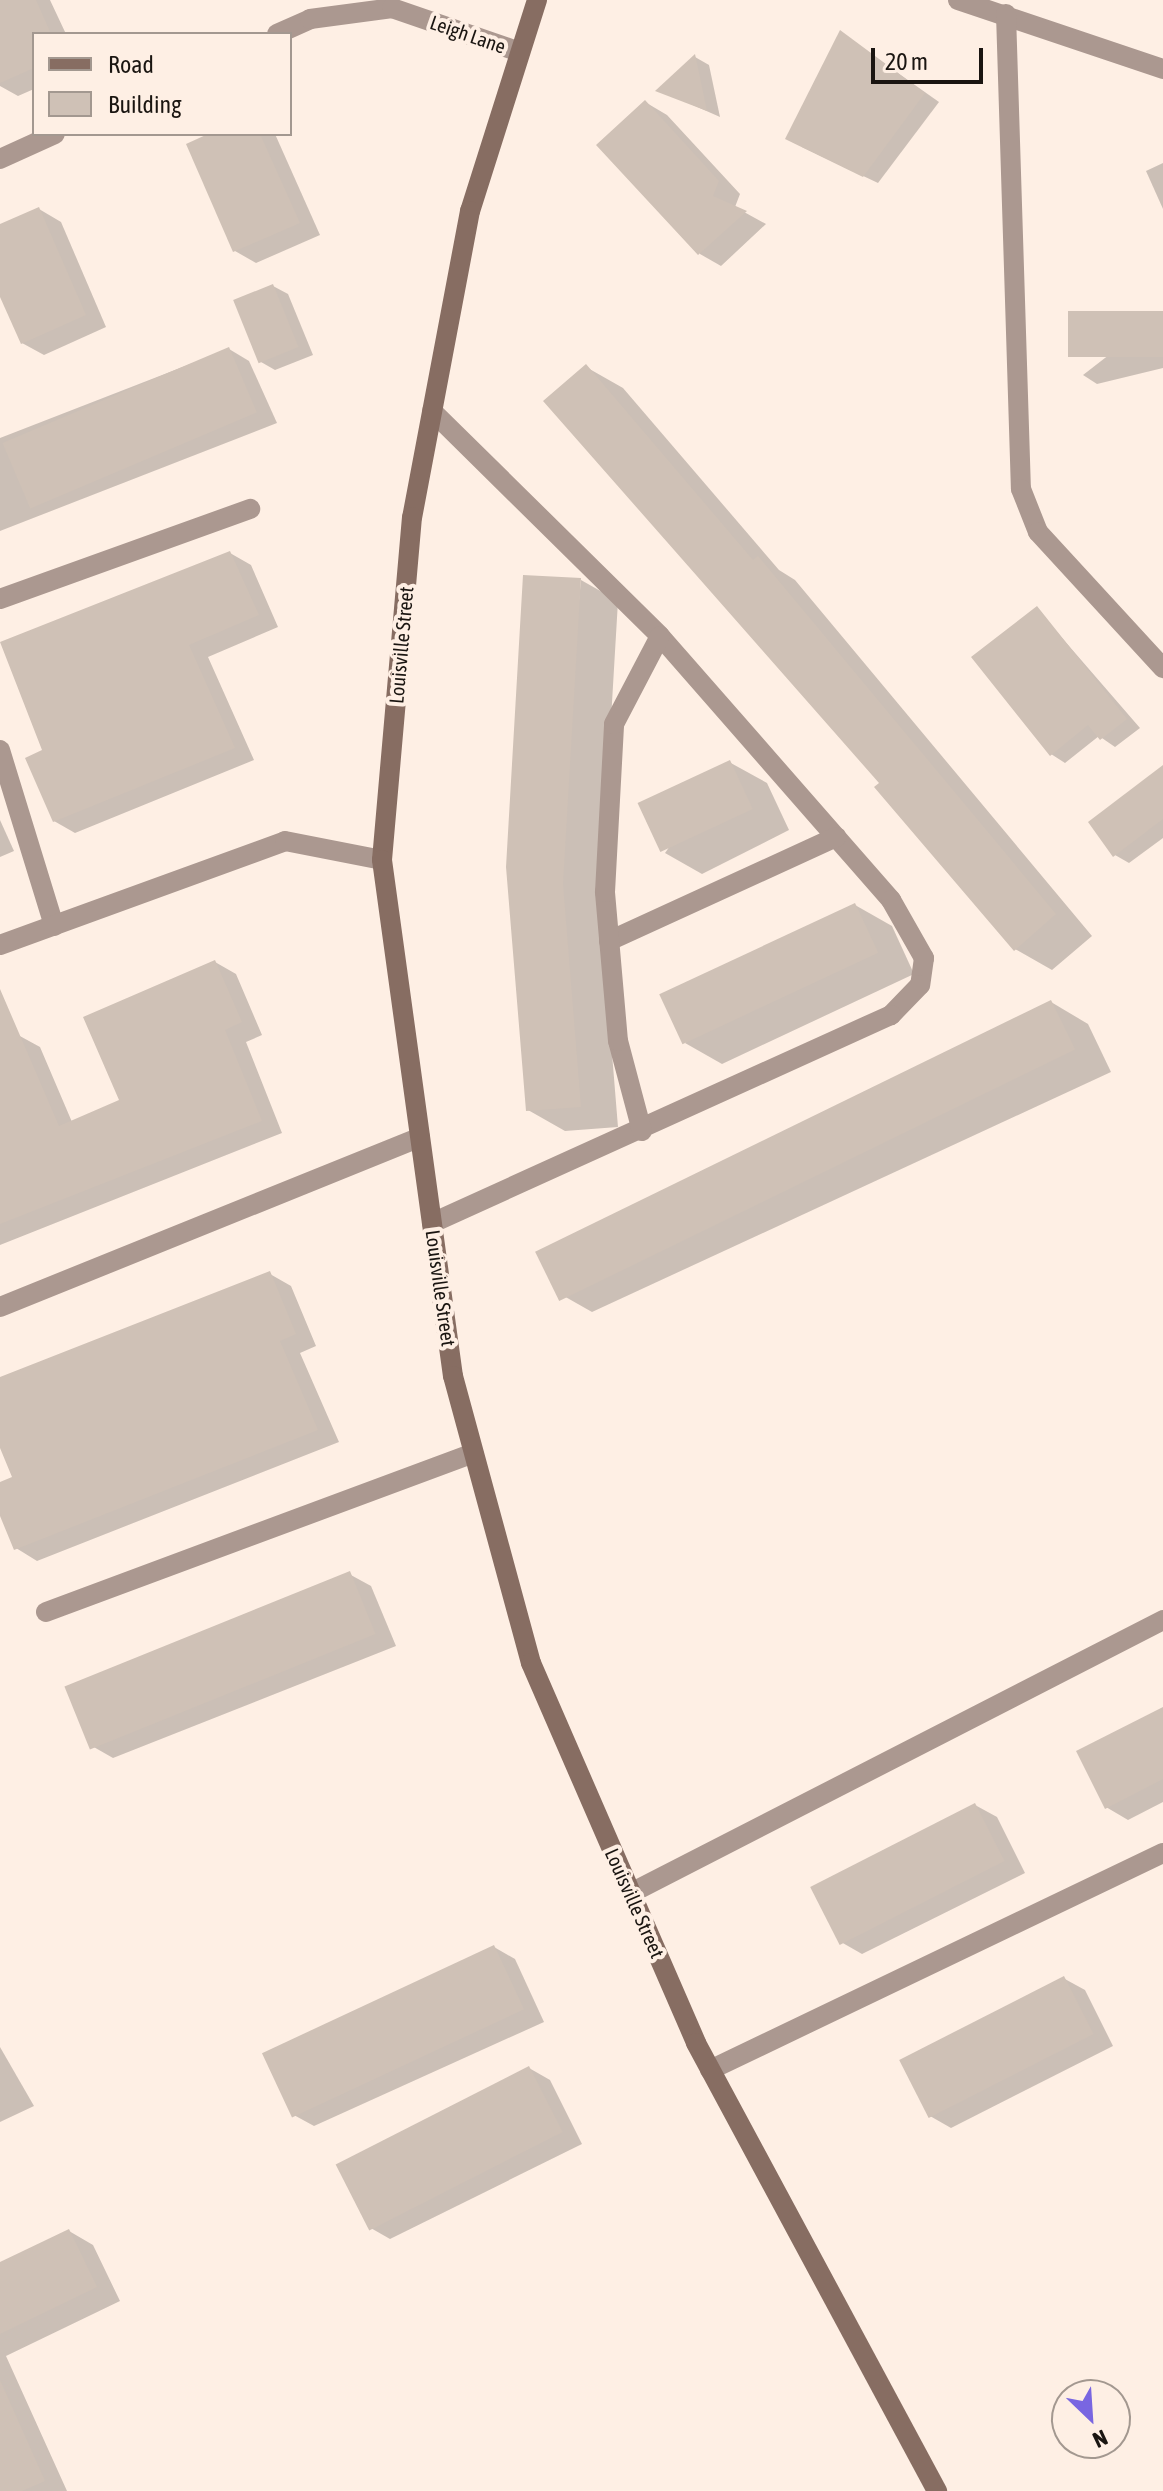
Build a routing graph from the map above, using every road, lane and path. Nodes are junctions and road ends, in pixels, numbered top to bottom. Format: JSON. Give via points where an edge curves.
{"nodes":[{"id":1,"x":537,"y":0,"type":"edge"},
{"id":2,"x":958,"y":0,"type":"edge"},
{"id":3,"x":1006,"y":14,"type":"junction"},
{"id":4,"x":281,"y":32,"type":"edge"},
{"id":5,"x":520,"y":52,"type":"junction"},
{"id":6,"x":1163,"y":69,"type":"edge"},
{"id":7,"x":51,"y":136,"type":"edge"},
{"id":8,"x":0,"y":159,"type":"edge"},
{"id":9,"x":432,"y":411,"type":"junction"},
{"id":10,"x":250,"y":509,"type":"dead end"},
{"id":11,"x":0,"y":599,"type":"edge"},
{"id":12,"x":660,"y":636,"type":"junction"},
{"id":13,"x":1163,"y":668,"type":"edge"},
{"id":14,"x":0,"y":750,"type":"edge"},
{"id":15,"x":836,"y":837,"type":"junction"},
{"id":16,"x":382,"y":860,"type":"junction"},
{"id":17,"x":54,"y":926,"type":"junction"},
{"id":18,"x":609,"y":941,"type":"junction"},
{"id":19,"x":0,"y":945,"type":"edge"},
{"id":20,"x":642,"y":1131,"type":"junction"},
{"id":21,"x":420,"y":1137,"type":"junction"},
{"id":22,"x":432,"y":1223,"type":"junction"},
{"id":23,"x":0,"y":1307,"type":"edge"},
{"id":24,"x":473,"y":1453,"type":"junction"},
{"id":25,"x":46,"y":1612,"type":"dead end"},
{"id":26,"x":1163,"y":1620,"type":"edge"},
{"id":27,"x":1163,"y":1853,"type":"edge"},
{"id":28,"x":631,"y":1893,"type":"junction"},
{"id":29,"x":710,"y":2070,"type":"junction"},
{"id":30,"x":937,"y":2491,"type":"edge"}],
"edges":[{"from":1,"to":5,"type":"main road","name":"Louisville Street"},
{"from":2,"to":3,"type":"street"},
{"from":3,"to":6,"type":"street"},
{"from":3,"to":13,"type":"street","via":[[1021,489],[1038,532]]},
{"from":4,"to":5,"type":"street","name":"Leigh Lane","via":[[310,19],[392,8]]},
{"from":5,"to":9,"type":"main road","name":"Louisville Street","via":[[470,211]]},
{"from":7,"to":8,"type":"street"},
{"from":9,"to":12,"type":"street"},
{"from":9,"to":16,"type":"main road","name":"Louisville Street","via":[[412,517]]},
{"from":10,"to":11,"type":"street"},
{"from":12,"to":15,"type":"street"},
{"from":12,"to":18,"type":"street","via":[[614,724]]},
{"from":14,"to":17,"type":"street"},
{"from":15,"to":18,"type":"street"},
{"from":15,"to":20,"type":"street","via":[[891,900],[924,958],[920,985],[891,1015]]},
{"from":16,"to":17,"type":"street","via":[[285,841]]},
{"from":16,"to":21,"type":"main road","name":"Louisville Street"},
{"from":17,"to":19,"type":"street"},
{"from":18,"to":20,"type":"street","via":[[618,1041]]},
{"from":20,"to":22,"type":"street"},
{"from":21,"to":22,"type":"main road","name":"Louisville Street"},
{"from":21,"to":23,"type":"street"},
{"from":22,"to":24,"type":"main road","name":"Louisville Street","via":[[453,1376]]},
{"from":24,"to":25,"type":"street"},
{"from":24,"to":28,"type":"main road","name":"Louisville Street","via":[[531,1663]]},
{"from":26,"to":28,"type":"street"},
{"from":27,"to":29,"type":"street"},
{"from":28,"to":29,"type":"main road","name":"Louisville Street"},
{"from":29,"to":30,"type":"main road","name":"Louisville Street"}]}
